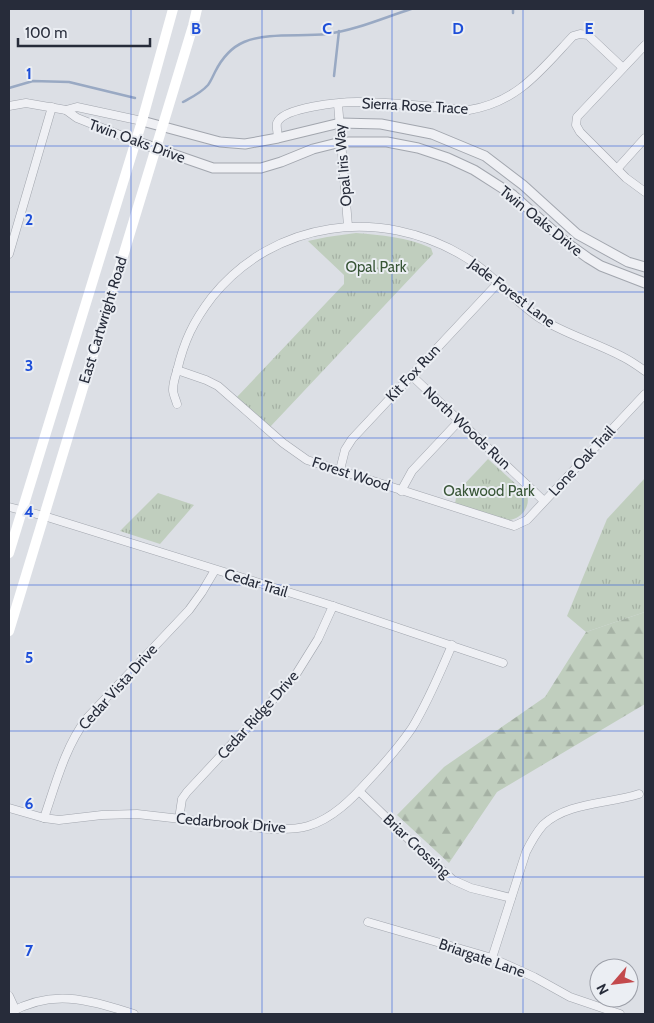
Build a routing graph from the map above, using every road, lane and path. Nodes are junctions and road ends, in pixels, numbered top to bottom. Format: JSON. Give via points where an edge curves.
{"nodes":[{"id":1,"x":173,"y":9,"type":"edge"},
{"id":2,"x":197,"y":9,"type":"edge"},
{"id":3,"x":645,"y":45,"type":"edge"},
{"id":4,"x":623,"y":68,"type":"junction"},
{"id":5,"x":338,"y":104,"type":"junction"},
{"id":6,"x":9,"y":106,"type":"edge"},
{"id":7,"x":52,"y":107,"type":"junction"},
{"id":8,"x":66,"y":110,"type":"junction"},
{"id":9,"x":142,"y":121,"type":"junction"},
{"id":10,"x":340,"y":123,"type":"junction"},
{"id":11,"x":162,"y":127,"type":"junction"},
{"id":12,"x":278,"y":138,"type":"junction"},
{"id":13,"x":645,"y":138,"type":"edge"},
{"id":14,"x":135,"y":141,"type":"junction"},
{"id":15,"x":341,"y":142,"type":"junction"},
{"id":16,"x":155,"y":149,"type":"junction"},
{"id":17,"x":617,"y":169,"type":"junction"},
{"id":18,"x":645,"y":192,"type":"edge"},
{"id":19,"x":348,"y":226,"type":"junction"},
{"id":20,"x":9,"y":254,"type":"edge"},
{"id":21,"x":645,"y":267,"type":"edge"},
{"id":22,"x":498,"y":283,"type":"junction"},
{"id":23,"x":645,"y":283,"type":"edge"},
{"id":24,"x":177,"y":370,"type":"junction"},
{"id":25,"x":645,"y":371,"type":"edge"},
{"id":26,"x":411,"y":376,"type":"junction"},
{"id":27,"x":645,"y":394,"type":"edge"},
{"id":28,"x":177,"y":404,"type":"dead end"},
{"id":29,"x":459,"y":421,"type":"junction"},
{"id":30,"x":340,"y":470,"type":"junction"},
{"id":31,"x":401,"y":491,"type":"junction"},
{"id":32,"x":544,"y":501,"type":"junction"},
{"id":33,"x":9,"y":507,"type":"edge"},
{"id":34,"x":22,"y":511,"type":"junction"},
{"id":35,"x":44,"y":516,"type":"junction"},
{"id":36,"x":518,"y":525,"type":"joint"},
{"id":37,"x":9,"y":553,"type":"edge"},
{"id":38,"x":215,"y":570,"type":"junction"},
{"id":39,"x":333,"y":606,"type":"junction"},
{"id":40,"x":9,"y":631,"type":"edge"},
{"id":41,"x":452,"y":645,"type":"junction"},
{"id":42,"x":502,"y":663,"type":"dead end"},
{"id":43,"x":359,"y":791,"type":"junction"},
{"id":44,"x":639,"y":794,"type":"dead end"},
{"id":45,"x":9,"y":808,"type":"edge"},
{"id":46,"x":44,"y":818,"type":"junction"},
{"id":47,"x":179,"y":818,"type":"junction"},
{"id":48,"x":511,"y":898,"type":"junction"},
{"id":49,"x":368,"y":922,"type":"dead end"},
{"id":50,"x":492,"y":958,"type":"junction"},
{"id":51,"x":9,"y":996,"type":"edge"},
{"id":52,"x":12,"y":1011,"type":"edge"},
{"id":53,"x":134,"y":1014,"type":"edge"},
{"id":54,"x":620,"y":1014,"type":"edge"}],
"edges":[{"from":1,"to":9,"type":"main road","name":"East Cartwright Road"},
{"from":2,"to":11,"type":"main road","name":"East Cartwright Road"},
{"from":3,"to":4,"type":"street"},
{"from":4,"to":5,"type":"street","name":"Sierra Rose Trace","via":[[588,35],[580,34],[573,36],[530,82],[500,102],[486,107],[469,110],[357,102]]},
{"from":4,"to":17,"type":"street","via":[[577,116],[576,125]]},
{"from":5,"to":10,"type":"street","name":"Opal Iris Way"},
{"from":5,"to":12,"type":"street","name":"Sierra Rose Trace","via":[[304,108],[288,114],[277,124]]},
{"from":6,"to":7,"type":"street","name":"Twin Oaks Drive","via":[[26,103]]},
{"from":7,"to":8,"type":"street","name":"Twin Oaks Drive"},
{"from":7,"to":20,"type":"street"},
{"from":8,"to":9,"type":"street","name":"Twin Oaks Drive","via":[[77,107]]},
{"from":8,"to":14,"type":"street","name":"Twin Oaks Drive","via":[[77,118]]},
{"from":9,"to":11,"type":"street","name":"Twin Oaks Drive"},
{"from":9,"to":14,"type":"main road","name":"East Cartwright Road"},
{"from":10,"to":12,"type":"street","name":"Twin Oaks Drive"},
{"from":10,"to":15,"type":"street","name":"Opal Iris Way"},
{"from":10,"to":21,"type":"street","name":"Twin Oaks Drive","via":[[380,124],[432,134],[485,156],[577,234],[628,262]]},
{"from":11,"to":12,"type":"street","name":"Twin Oaks Drive","via":[[220,142],[246,144]]},
{"from":11,"to":16,"type":"main road","name":"East Cartwright Road"},
{"from":13,"to":17,"type":"street"},
{"from":14,"to":16,"type":"street","name":"Twin Oaks Drive"},
{"from":14,"to":34,"type":"main road","name":"East Cartwright Road"},
{"from":15,"to":16,"type":"street","name":"Twin Oaks Drive","via":[[261,168],[213,168]]},
{"from":15,"to":19,"type":"street","name":"Opal Iris Way"},
{"from":15,"to":23,"type":"street","name":"Twin Oaks Drive","via":[[388,142],[418,148],[474,170],[512,195],[588,258]]},
{"from":16,"to":35,"type":"main road","name":"East Cartwright Road"},
{"from":17,"to":18,"type":"street"},
{"from":19,"to":22,"type":"street","name":"Jade Forest Lane","via":[[401,231],[427,239],[464,257]]},
{"from":19,"to":24,"type":"street","name":"Jade Forest Lane","via":[[300,236],[242,268],[217,292],[189,330]]},
{"from":22,"to":25,"type":"street","name":"Jade Forest Lane","via":[[551,325],[618,354]]},
{"from":22,"to":26,"type":"street","name":"Kit Fox Run"},
{"from":24,"to":28,"type":"street","name":"Jade Forest Lane","via":[[173,389]]},
{"from":24,"to":30,"type":"street","name":"Forest Wood","via":[[218,386],[307,460]]},
{"from":26,"to":29,"type":"street","name":"North Woods Run"},
{"from":26,"to":30,"type":"street","name":"Kit Fox Run","via":[[352,439],[345,450]]},
{"from":27,"to":32,"type":"street","name":"Lone Oak Trail"},
{"from":29,"to":31,"type":"street","via":[[412,471]]},
{"from":29,"to":32,"type":"street","name":"North Woods Run"},
{"from":30,"to":31,"type":"street","name":"Forest Wood"},
{"from":31,"to":36,"type":"street","name":"Forest Wood","via":[[509,526]]},
{"from":32,"to":36,"type":"street","name":"Lone Oak Trail"},
{"from":33,"to":34,"type":"street","name":"Cedar Trail"},
{"from":34,"to":35,"type":"street","name":"Cedar Trail"},
{"from":34,"to":37,"type":"main road","name":"East Cartwright Road"},
{"from":35,"to":38,"type":"street","name":"Cedar Trail"},
{"from":35,"to":40,"type":"main road","name":"East Cartwright Road"},
{"from":38,"to":39,"type":"street","name":"Cedar Trail"},
{"from":38,"to":46,"type":"street","name":"Cedar Vista Drive","via":[[188,610],[76,733]]},
{"from":39,"to":41,"type":"street","name":"Cedar Trail"},
{"from":39,"to":47,"type":"street","name":"Cedar Ridge Drive","via":[[318,639],[295,676],[187,792],[182,799]]},
{"from":41,"to":42,"type":"street","name":"Cedar Trail"},
{"from":41,"to":43,"type":"street","name":"Cedarbrook Drive","via":[[432,692],[412,726],[392,755]]},
{"from":43,"to":47,"type":"street","name":"Cedarbrook Drive","via":[[328,817],[298,828],[270,829]]},
{"from":43,"to":48,"type":"street","name":"Briar Crossing","via":[[453,880]]},
{"from":44,"to":48,"type":"street","via":[[576,808],[544,824],[526,852]]},
{"from":45,"to":46,"type":"street","name":"Cedarbrook Drive"},
{"from":46,"to":47,"type":"street","name":"Cedarbrook Drive","via":[[137,814]]},
{"from":48,"to":50,"type":"street"},
{"from":49,"to":50,"type":"street","name":"Briargate Lane"},
{"from":50,"to":54,"type":"street","name":"Briargate Lane","via":[[570,997]]},
{"from":51,"to":52,"type":"street"},
{"from":52,"to":53,"type":"street","via":[[50,998],[70,998]]}]}
